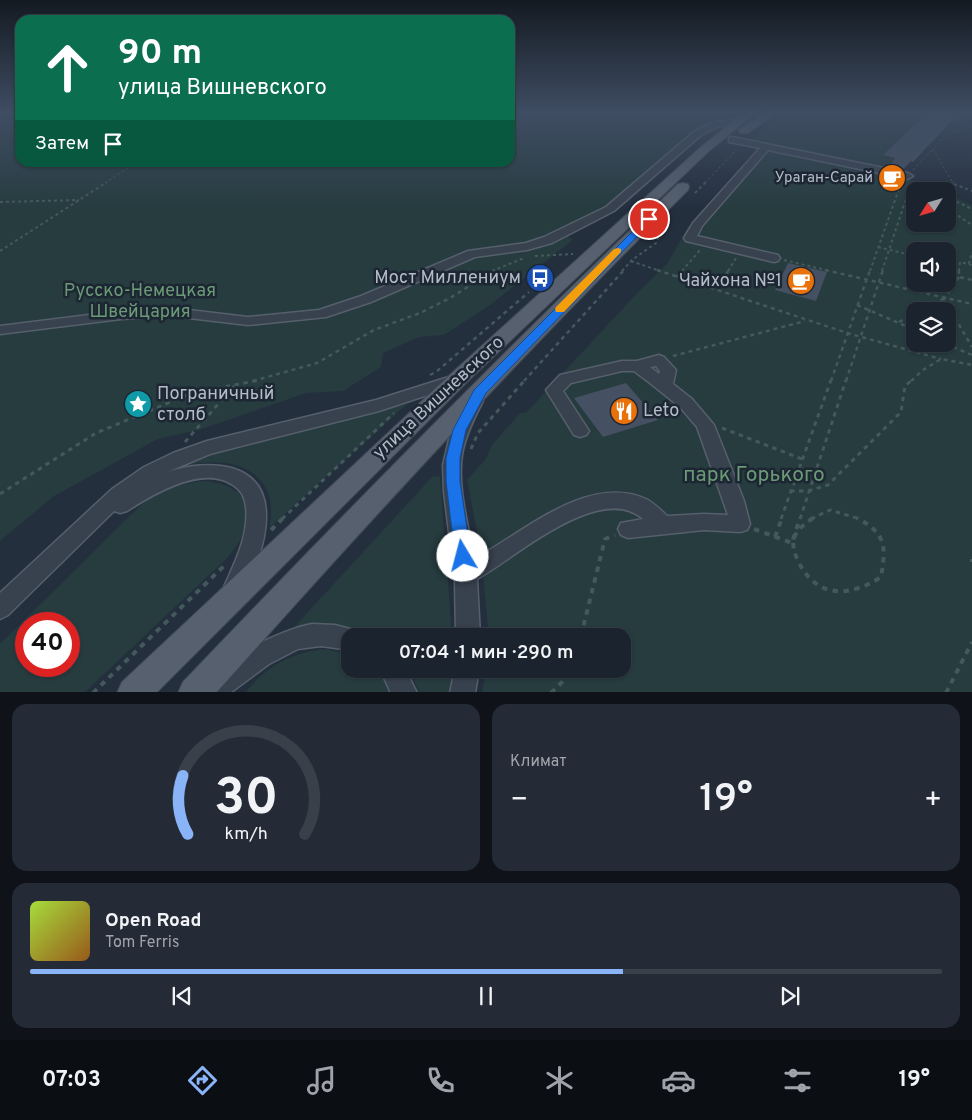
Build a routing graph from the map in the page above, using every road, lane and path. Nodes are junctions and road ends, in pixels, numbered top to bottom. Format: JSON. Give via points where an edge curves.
{"nodes":[{"id":1,"x":685,"y":144,"type":"edge"},
{"id":2,"x":715,"y":144,"type":"edge"},
{"id":3,"x":727,"y":144,"type":"edge"},
{"id":4,"x":730,"y":144,"type":"edge"},
{"id":5,"x":762,"y":144,"type":"edge"},
{"id":6,"x":937,"y":144,"type":"edge"},
{"id":7,"x":766,"y":146,"type":"junction"},
{"id":8,"x":933,"y":149,"type":"junction"},
{"id":9,"x":130,"y":167,"type":"edge"},
{"id":10,"x":910,"y":179,"type":"junction"},
{"id":11,"x":913,"y":182,"type":"edge"},
{"id":12,"x":953,"y":182,"type":"edge"},
{"id":13,"x":956,"y":185,"type":"edge"},
{"id":14,"x":972,"y":191,"type":"edge"},
{"id":15,"x":691,"y":197,"type":"dead end"},
{"id":16,"x":81,"y":200,"type":"junction"},
{"id":17,"x":956,"y":201,"type":"edge"},
{"id":18,"x":0,"y":202,"type":"edge"},
{"id":19,"x":972,"y":209,"type":"edge"},
{"id":20,"x":956,"y":214,"type":"edge"},
{"id":21,"x":671,"y":218,"type":"dead end"},
{"id":22,"x":972,"y":224,"type":"edge"},
{"id":23,"x":706,"y":242,"type":"junction"},
{"id":24,"x":878,"y":247,"type":"junction"},
{"id":25,"x":740,"y":250,"type":"junction"},
{"id":26,"x":889,"y":250,"type":"junction"},
{"id":27,"x":0,"y":251,"type":"edge"},
{"id":28,"x":972,"y":252,"type":"edge"},
{"id":29,"x":573,"y":254,"type":"dead end"},
{"id":30,"x":906,"y":254,"type":"edge"},
{"id":31,"x":774,"y":258,"type":"joint"},
{"id":32,"x":630,"y":261,"type":"junction"},
{"id":33,"x":956,"y":265,"type":"edge"},
{"id":34,"x":971,"y":265,"type":"edge"},
{"id":35,"x":960,"y":266,"type":"junction"},
{"id":36,"x":726,"y":274,"type":"dead end"},
{"id":37,"x":676,"y":277,"type":"junction"},
{"id":38,"x":959,"y":277,"type":"junction"},
{"id":39,"x":866,"y":280,"type":"junction"},
{"id":40,"x":972,"y":280,"type":"edge"},
{"id":41,"x":878,"y":283,"type":"junction"},
{"id":42,"x":944,"y":299,"type":"junction"},
{"id":43,"x":938,"y":302,"type":"edge"},
{"id":44,"x":972,"y":304,"type":"edge"},
{"id":45,"x":857,"y":305,"type":"junction"},
{"id":46,"x":869,"y":309,"type":"junction"},
{"id":47,"x":906,"y":318,"type":"edge"},
{"id":48,"x":807,"y":320,"type":"junction"},
{"id":49,"x":898,"y":322,"type":"junction"},
{"id":50,"x":906,"y":326,"type":"edge"},
{"id":51,"x":0,"y":330,"type":"edge"},
{"id":52,"x":847,"y":333,"type":"junction"},
{"id":53,"x":860,"y":337,"type":"junction"},
{"id":54,"x":972,"y":347,"type":"edge"},
{"id":55,"x":956,"y":348,"type":"edge"},
{"id":56,"x":972,"y":355,"type":"edge"},
{"id":57,"x":940,"y":359,"type":"junction"},
{"id":58,"x":659,"y":360,"type":"junction"},
{"id":59,"x":972,"y":365,"type":"edge"},
{"id":60,"x":637,"y":366,"type":"junction"},
{"id":61,"x":460,"y":378,"type":"junction"},
{"id":62,"x":235,"y":385,"type":"junction"},
{"id":63,"x":664,"y":386,"type":"junction"},
{"id":64,"x":481,"y":390,"type":"junction"},
{"id":65,"x":394,"y":412,"type":"dead end"},
{"id":66,"x":700,"y":419,"type":"junction"},
{"id":67,"x":580,"y":431,"type":"dead end"},
{"id":68,"x":183,"y":444,"type":"dead end"},
{"id":69,"x":471,"y":450,"type":"dead end"},
{"id":70,"x":802,"y":459,"type":"junction"},
{"id":71,"x":790,"y":491,"type":"junction"},
{"id":72,"x":808,"y":491,"type":"junction"},
{"id":73,"x":0,"y":494,"type":"edge"},
{"id":74,"x":740,"y":524,"type":"junction"},
{"id":75,"x":663,"y":525,"type":"junction"},
{"id":76,"x":628,"y":529,"type":"joint"},
{"id":77,"x":266,"y":535,"type":"dead end"},
{"id":78,"x":775,"y":537,"type":"junction"},
{"id":79,"x":792,"y":543,"type":"junction"},
{"id":80,"x":63,"y":549,"type":"junction"},
{"id":81,"x":226,"y":564,"type":"dead end"},
{"id":82,"x":466,"y":574,"type":"junction"},
{"id":83,"x":231,"y":596,"type":"junction"},
{"id":84,"x":0,"y":608,"type":"edge"},
{"id":85,"x":468,"y":628,"type":"edge"},
{"id":86,"x":583,"y":628,"type":"edge"},
{"id":87,"x":341,"y":638,"type":"edge"},
{"id":88,"x":972,"y":642,"type":"edge"},
{"id":89,"x":397,"y":678,"type":"edge"},
{"id":90,"x":465,"y":678,"type":"edge"},
{"id":91,"x":566,"y":678,"type":"edge"},
{"id":92,"x":93,"y":692,"type":"edge"},
{"id":93,"x":133,"y":692,"type":"edge"},
{"id":94,"x":194,"y":692,"type":"edge"},
{"id":95,"x":209,"y":692,"type":"edge"},
{"id":96,"x":405,"y":692,"type":"edge"},
{"id":97,"x":462,"y":692,"type":"edge"},
{"id":98,"x":551,"y":692,"type":"edge"},
{"id":99,"x":946,"y":692,"type":"edge"}],
"edges":[{"from":1,"to":51,"type":"street","via":[[610,209],[548,240],[472,254],[366,299],[321,314],[248,321],[172,312]]},
{"from":2,"to":61,"type":"main road","name":"улица Вишневского","via":[[706,148]]},
{"from":3,"to":64,"type":"main road","name":"улица Вишневского"},
{"from":4,"to":15,"type":"path"},
{"from":5,"to":7,"type":"street"},
{"from":6,"to":8,"type":"path"},
{"from":7,"to":10,"type":"street"},
{"from":7,"to":23,"type":"street","via":[[692,230],[690,238]]},
{"from":8,"to":10,"type":"path"},
{"from":8,"to":12,"type":"path"},
{"from":9,"to":16,"type":"path"},
{"from":10,"to":11,"type":"path"},
{"from":10,"to":24,"type":"path","via":[[902,180]]},
{"from":10,"to":26,"type":"path"},
{"from":13,"to":14,"type":"path"},
{"from":16,"to":18,"type":"path"},
{"from":16,"to":27,"type":"path"},
{"from":17,"to":19,"type":"path"},
{"from":20,"to":22,"type":"path"},
{"from":21,"to":32,"type":"path","via":[[656,243]]},
{"from":23,"to":25,"type":"street"},
{"from":23,"to":37,"type":"path"},
{"from":24,"to":26,"type":"path"},
{"from":24,"to":39,"type":"path"},
{"from":25,"to":31,"type":"street"},
{"from":25,"to":36,"type":"path"},
{"from":26,"to":30,"type":"path"},
{"from":26,"to":41,"type":"path"},
{"from":28,"to":34,"type":"path"},
{"from":29,"to":62,"type":"path","via":[[513,261],[485,274],[450,298],[374,330],[317,363]]},
{"from":31,"to":39,"type":"path"},
{"from":32,"to":37,"type":"path"},
{"from":32,"to":69,"type":"path","via":[[478,433]]},
{"from":33,"to":35,"type":"path"},
{"from":34,"to":35,"type":"path","via":[[960,262]]},
{"from":35,"to":38,"type":"path"},
{"from":37,"to":48,"type":"path"},
{"from":38,"to":40,"type":"path"},
{"from":38,"to":42,"type":"path"},
{"from":39,"to":41,"type":"path"},
{"from":39,"to":45,"type":"path"},
{"from":41,"to":42,"type":"path"},
{"from":41,"to":46,"type":"path"},
{"from":42,"to":43,"type":"path"},
{"from":42,"to":44,"type":"path"},
{"from":42,"to":54,"type":"path"},
{"from":45,"to":46,"type":"path"},
{"from":45,"to":52,"type":"path"},
{"from":46,"to":49,"type":"path"},
{"from":46,"to":53,"type":"path"},
{"from":47,"to":49,"type":"path"},
{"from":48,"to":52,"type":"path"},
{"from":48,"to":58,"type":"path"},
{"from":49,"to":50,"type":"path"},
{"from":52,"to":53,"type":"path"},
{"from":52,"to":70,"type":"path"},
{"from":53,"to":57,"type":"path"},
{"from":53,"to":72,"type":"path"},
{"from":55,"to":56,"type":"path"},
{"from":57,"to":59,"type":"path"},
{"from":57,"to":72,"type":"path","via":[[905,386],[901,412],[828,485]]},
{"from":58,"to":60,"type":"street"},
{"from":58,"to":63,"type":"street","via":[[668,370]]},
{"from":60,"to":63,"type":"street"},
{"from":60,"to":67,"type":"street","via":[[622,366],[566,379],[554,390]]},
{"from":61,"to":80,"type":"street","via":[[379,405],[179,458],[119,494]]},
{"from":61,"to":83,"type":"main road","name":"улица Вишневского"},
{"from":62,"to":68,"type":"path"},
{"from":62,"to":73,"type":"path","via":[[192,393],[96,433]]},
{"from":63,"to":66,"type":"street"},
{"from":64,"to":82,"type":"street","via":[[460,430],[453,458],[453,481]]},
{"from":64,"to":94,"type":"main road","name":"улица Вишневского","via":[[346,527]]},
{"from":65,"to":77,"type":"path"},
{"from":66,"to":70,"type":"path"},
{"from":66,"to":74,"type":"street","via":[[734,501]]},
{"from":70,"to":71,"type":"path"},
{"from":71,"to":72,"type":"path"},
{"from":71,"to":78,"type":"path"},
{"from":72,"to":79,"type":"path"},
{"from":74,"to":75,"type":"street"},
{"from":74,"to":78,"type":"path"},
{"from":75,"to":76,"type":"street"},
{"from":75,"to":82,"type":"street","via":[[640,506],[613,500],[580,507]]},
{"from":76,"to":86,"type":"path","via":[[605,538]]},
{"from":78,"to":79,"type":"path"},
{"from":79,"to":79,"type":"path","via":[[804,523],[830,510],[844,513],[867,524],[882,539],[885,552],[881,577],[856,592],[815,586],[803,575]]},
{"from":80,"to":83,"type":"street","via":[[115,509],[151,487],[208,470],[223,472],[239,478],[251,489],[256,505],[251,547]]},
{"from":80,"to":84,"type":"street"},
{"from":81,"to":92,"type":"path"},
{"from":82,"to":85,"type":"street"},
{"from":83,"to":93,"type":"main road","name":"улица Вишневского"},
{"from":87,"to":95,"type":"street","via":[[310,635],[289,641],[264,653]]},
{"from":88,"to":99,"type":"path"},
{"from":89,"to":96,"type":"street"},
{"from":90,"to":97,"type":"street"},
{"from":91,"to":98,"type":"path"}]}
